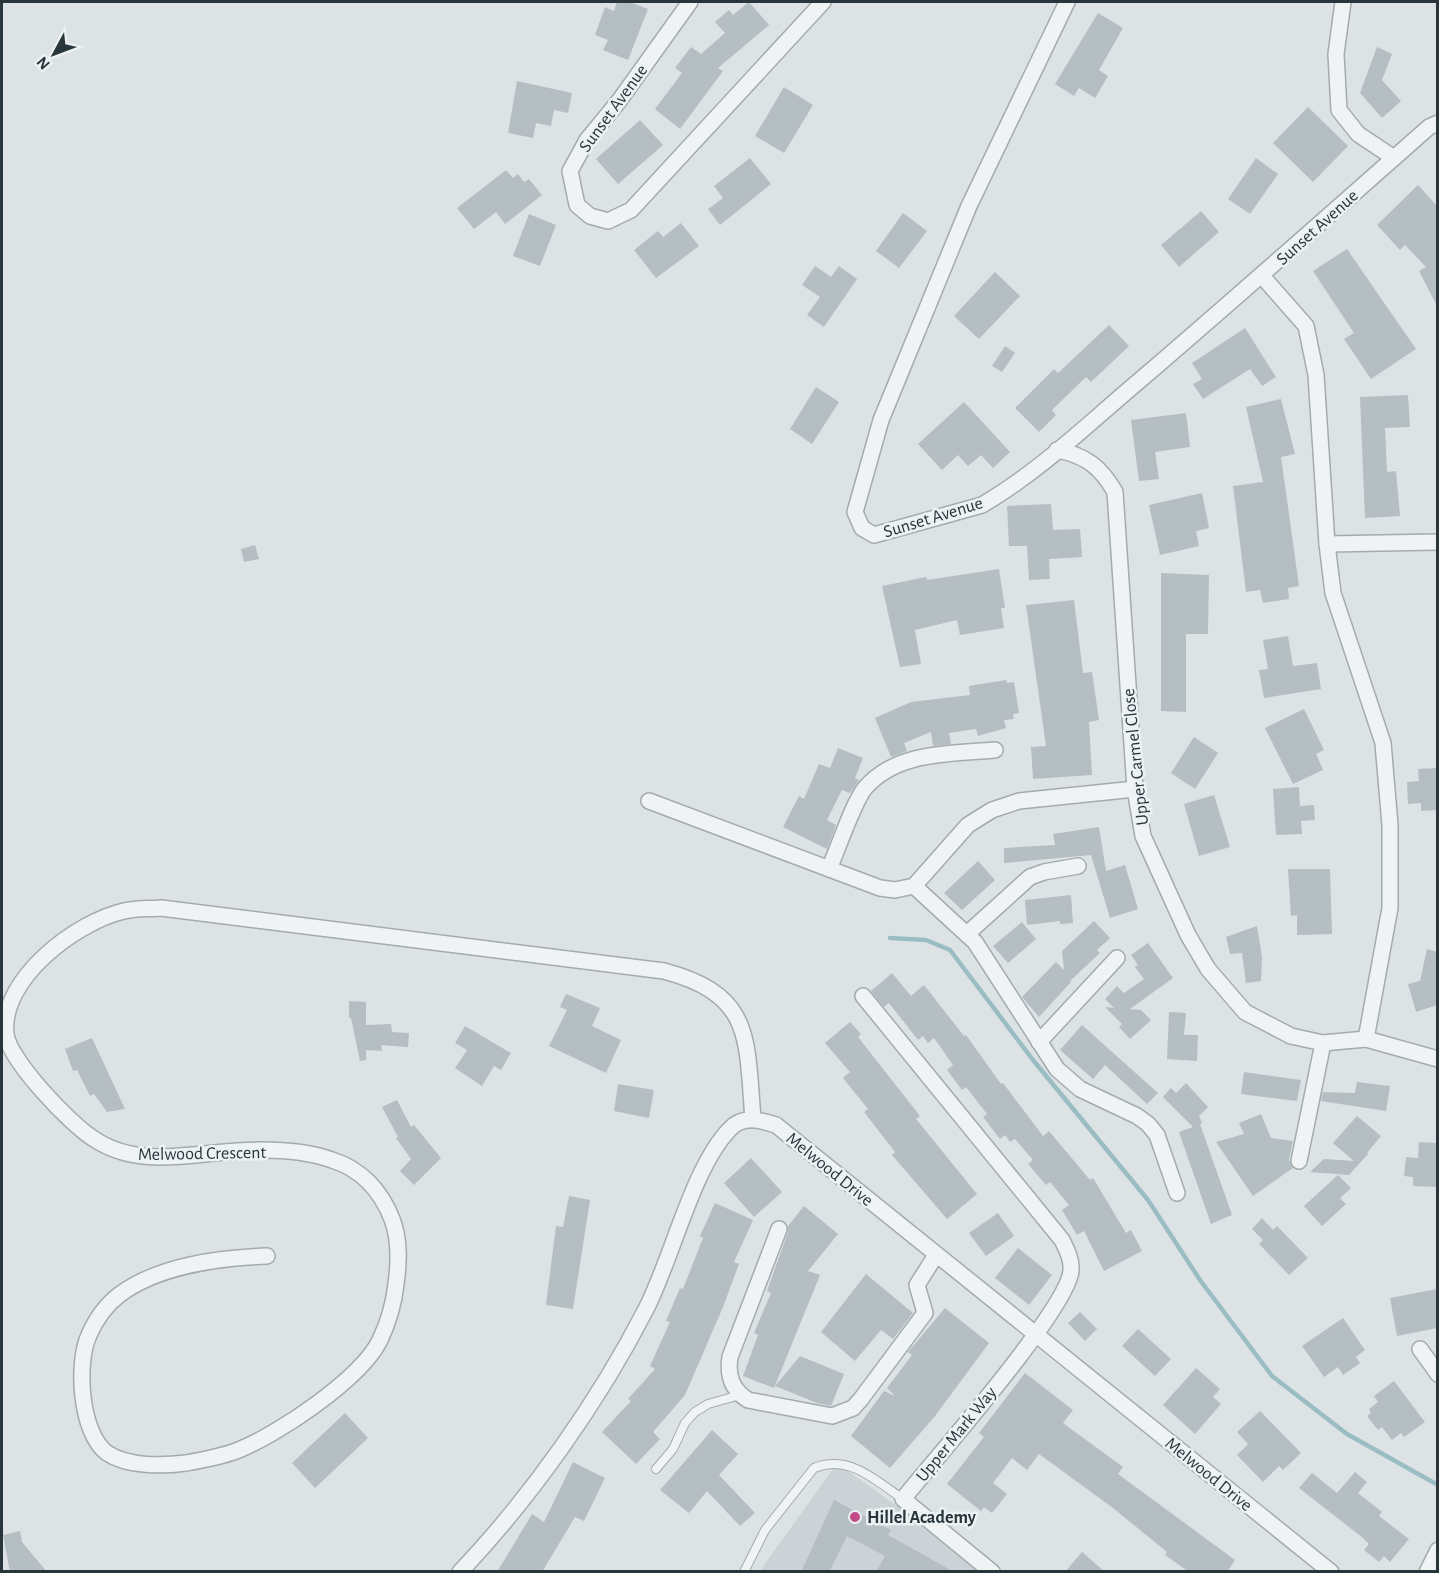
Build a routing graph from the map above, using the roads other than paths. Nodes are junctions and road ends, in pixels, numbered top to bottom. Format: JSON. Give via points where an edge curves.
{"nodes":[{"id":1,"x":690,"y":2,"type":"edge"},
{"id":2,"x":823,"y":2,"type":"edge"},
{"id":3,"x":1067,"y":2,"type":"edge"},
{"id":4,"x":1343,"y":2,"type":"edge"},
{"id":5,"x":1435,"y":129,"type":"edge"},
{"id":6,"x":1394,"y":158,"type":"junction"},
{"id":7,"x":1262,"y":276,"type":"junction"},
{"id":8,"x":1057,"y":450,"type":"junction"},
{"id":9,"x":1437,"y":542,"type":"edge"},
{"id":10,"x":1327,"y":544,"type":"junction"},
{"id":11,"x":995,"y":750,"type":"dead end"},
{"id":12,"x":1135,"y":789,"type":"junction"},
{"id":13,"x":649,"y":801,"type":"dead end"},
{"id":14,"x":1078,"y":866,"type":"dead end"},
{"id":15,"x":829,"y":869,"type":"junction"},
{"id":16,"x":914,"y":886,"type":"junction"},
{"id":17,"x":968,"y":933,"type":"junction"},
{"id":18,"x":1117,"y":958,"type":"dead end"},
{"id":19,"x":863,"y":996,"type":"dead end"},
{"id":20,"x":1366,"y":1039,"type":"junction"},
{"id":21,"x":1039,"y":1042,"type":"junction"},
{"id":22,"x":1323,"y":1043,"type":"junction"},
{"id":23,"x":1437,"y":1059,"type":"edge"},
{"id":24,"x":753,"y":1118,"type":"junction"},
{"id":25,"x":1299,"y":1161,"type":"dead end"},
{"id":26,"x":1177,"y":1192,"type":"dead end"},
{"id":27,"x":779,"y":1229,"type":"dead end"},
{"id":28,"x":936,"y":1255,"type":"junction"},
{"id":29,"x":267,"y":1256,"type":"dead end"},
{"id":30,"x":1036,"y":1335,"type":"junction"},
{"id":31,"x":1420,"y":1349,"type":"dead end"},
{"id":32,"x":1437,"y":1374,"type":"edge"},
{"id":33,"x":740,"y":1395,"type":"junction"},
{"id":34,"x":656,"y":1469,"type":"dead end"},
{"id":35,"x":903,"y":1499,"type":"junction"},
{"id":36,"x":1437,"y":1550,"type":"edge"},
{"id":37,"x":460,"y":1572,"type":"edge"},
{"id":38,"x":744,"y":1572,"type":"edge"},
{"id":39,"x":992,"y":1572,"type":"edge"},
{"id":40,"x":1331,"y":1572,"type":"edge"},
{"id":41,"x":1426,"y":1572,"type":"edge"}],
"edges":[{"from":1,"to":2,"type":"street","name":"Sunset Avenue","via":[[587,140],[570,171],[577,205],[590,216],[608,221],[631,210]]},
{"from":3,"to":8,"type":"street","name":"Sunset Avenue","via":[[965,217],[882,420],[855,512],[862,528],[874,535],[982,505]]},
{"from":4,"to":6,"type":"street","via":[[1336,54],[1339,110],[1358,134]]},
{"from":5,"to":6,"type":"street","name":"Sunset Avenue"},
{"from":6,"to":7,"type":"street","name":"Sunset Avenue"},
{"from":7,"to":8,"type":"street","name":"Sunset Avenue"},
{"from":7,"to":10,"type":"street","via":[[1306,326],[1316,375]]},
{"from":8,"to":12,"type":"street","name":"Upper Carmel Close","via":[[1078,454],[1097,466],[1115,492]]},
{"from":9,"to":10,"type":"street"},
{"from":10,"to":20,"type":"street","via":[[1333,593],[1383,743],[1390,825],[1390,908]]},
{"from":11,"to":15,"type":"street","via":[[913,758],[886,770],[864,789]]},
{"from":12,"to":16,"type":"street","via":[[1019,801],[992,810],[969,825]]},
{"from":12,"to":22,"type":"street","name":"Upper Carmel Close","via":[[1143,836],[1164,886],[1208,969],[1245,1012],[1291,1036]]},
{"from":13,"to":15,"type":"street"},
{"from":14,"to":17,"type":"street","via":[[1030,877]]},
{"from":15,"to":16,"type":"street","via":[[880,888]]},
{"from":16,"to":17,"type":"street"},
{"from":17,"to":21,"type":"street"},
{"from":18,"to":21,"type":"street"},
{"from":19,"to":30,"type":"street","name":"Upper Mark Way","via":[[1062,1240],[1071,1271]]},
{"from":20,"to":22,"type":"street","name":"Upper Carmel Close"},
{"from":20,"to":23,"type":"street","name":"Upper Carmel Close"},
{"from":21,"to":26,"type":"street","via":[[1068,1080],[1148,1124],[1157,1135]]},
{"from":22,"to":25,"type":"street"},
{"from":24,"to":28,"type":"street","name":"Melwood Drive","via":[[776,1125]]},
{"from":24,"to":29,"type":"street","name":"Melwood Crescent","via":[[746,1036],[720,997],[691,978],[664,971],[161,908],[125,910],[92,923],[65,940],[22,978],[4,1021],[6,1040],[59,1108],[92,1138],[119,1153],[149,1158],[252,1151],[314,1154],[339,1162],[366,1178],[386,1203],[397,1232],[399,1266],[394,1302],[379,1343],[352,1375],[297,1418],[240,1450],[191,1462],[145,1463],[105,1452],[92,1432],[82,1385],[87,1338],[103,1310],[136,1284],[158,1275],[212,1261]]},
{"from":24,"to":37,"type":"street","via":[[731,1127],[716,1146],[647,1307],[618,1361],[532,1488]]},
{"from":27,"to":33,"type":"street","via":[[730,1358],[729,1377]]},
{"from":28,"to":30,"type":"street","name":"Melwood Drive"},
{"from":28,"to":33,"type":"street","via":[[917,1286],[925,1313],[853,1408],[832,1416],[758,1403]]},
{"from":30,"to":35,"type":"street","name":"Upper Mark Way"},
{"from":30,"to":40,"type":"street","name":"Melwood Drive"},
{"from":31,"to":32,"type":"street"},
{"from":33,"to":34,"type":"lane","via":[[695,1412]]},
{"from":35,"to":38,"type":"lane","via":[[848,1464],[814,1468],[765,1530]]},
{"from":35,"to":39,"type":"street","name":"Upper Mark Way"},
{"from":36,"to":41,"type":"street"}]}
